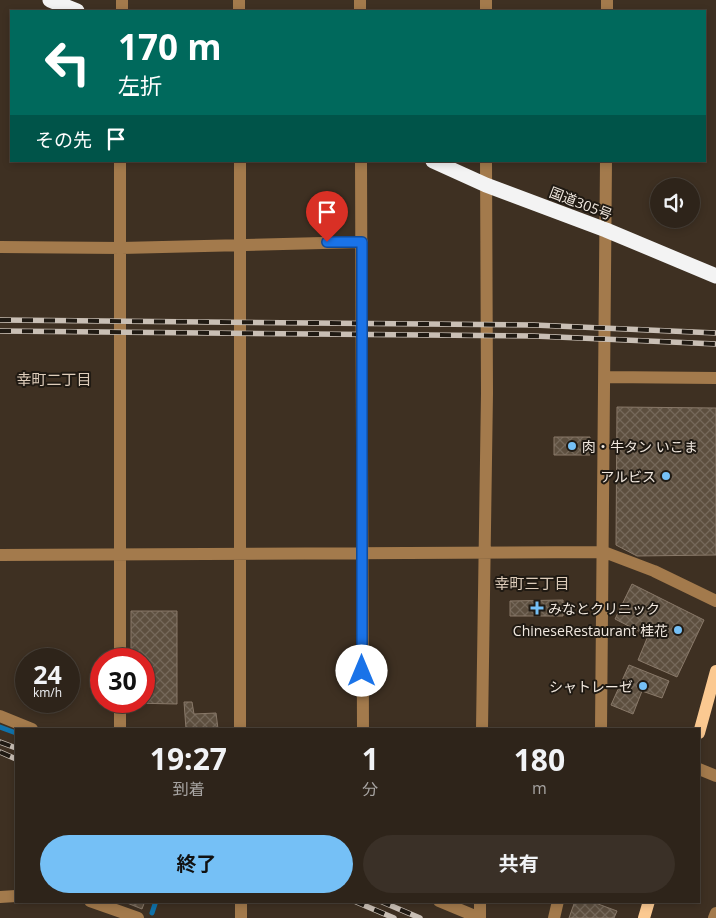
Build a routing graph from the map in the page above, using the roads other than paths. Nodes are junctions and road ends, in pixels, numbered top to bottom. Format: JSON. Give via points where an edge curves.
{"nodes":[{"id":1,"x":50,"y":0,"type":"edge"},
{"id":2,"x":75,"y":10,"type":"edge"},
{"id":3,"x":120,"y":162,"type":"edge"},
{"id":4,"x":240,"y":162,"type":"edge"},
{"id":5,"x":362,"y":162,"type":"edge"},
{"id":6,"x":435,"y":162,"type":"edge"},
{"id":7,"x":486,"y":162,"type":"edge"},
{"id":8,"x":606,"y":162,"type":"edge"},
{"id":9,"x":486,"y":185,"type":"junction"},
{"id":10,"x":606,"y":230,"type":"junction"},
{"id":11,"x":362,"y":242,"type":"junction"},
{"id":12,"x":240,"y":244,"type":"junction"},
{"id":13,"x":0,"y":246,"type":"edge"},
{"id":14,"x":121,"y":248,"type":"junction"},
{"id":15,"x":716,"y":276,"type":"edge"},
{"id":16,"x":605,"y":377,"type":"junction"},
{"id":17,"x":716,"y":378,"type":"edge"},
{"id":18,"x":483,"y":552,"type":"junction"},
{"id":19,"x":604,"y":552,"type":"junction"},
{"id":20,"x":120,"y":554,"type":"junction"},
{"id":21,"x":362,"y":554,"type":"junction"},
{"id":22,"x":241,"y":555,"type":"junction"},
{"id":23,"x":0,"y":556,"type":"edge"},
{"id":24,"x":716,"y":601,"type":"edge"},
{"id":25,"x":120,"y":648,"type":"edge"},
{"id":26,"x":716,"y":672,"type":"edge"},
{"id":27,"x":120,"y":713,"type":"edge"},
{"id":28,"x":0,"y":716,"type":"edge"},
{"id":29,"x":30,"y":728,"type":"edge"},
{"id":30,"x":120,"y":728,"type":"edge"},
{"id":31,"x":240,"y":728,"type":"edge"},
{"id":32,"x":363,"y":728,"type":"edge"},
{"id":33,"x":482,"y":728,"type":"edge"},
{"id":34,"x":601,"y":728,"type":"edge"},
{"id":35,"x":700,"y":729,"type":"edge"},
{"id":36,"x":700,"y":769,"type":"edge"},
{"id":37,"x":716,"y":776,"type":"edge"},
{"id":38,"x":15,"y":896,"type":"edge"},
{"id":39,"x":0,"y":897,"type":"edge"},
{"id":40,"x":96,"y":903,"type":"edge"},
{"id":41,"x":241,"y":903,"type":"edge"},
{"id":42,"x":444,"y":903,"type":"edge"},
{"id":43,"x":480,"y":903,"type":"edge"},
{"id":44,"x":558,"y":903,"type":"edge"},
{"id":45,"x":648,"y":903,"type":"edge"},
{"id":46,"x":716,"y":913,"type":"edge"},
{"id":47,"x":138,"y":918,"type":"edge"},
{"id":48,"x":241,"y":918,"type":"edge"},
{"id":49,"x":480,"y":918,"type":"edge"},
{"id":50,"x":554,"y":918,"type":"edge"},
{"id":51,"x":644,"y":918,"type":"edge"},
{"id":52,"x":714,"y":918,"type":"edge"}],
"edges":[{"from":1,"to":2,"type":"highway"},
{"from":3,"to":14,"type":"street"},
{"from":4,"to":12,"type":"street"},
{"from":5,"to":11,"type":"street"},
{"from":6,"to":9,"type":"highway","name":"国道305号"},
{"from":7,"to":9,"type":"street"},
{"from":8,"to":10,"type":"street"},
{"from":9,"to":10,"type":"highway","name":"国道305号"},
{"from":9,"to":18,"type":"street","via":[[487,393]]},
{"from":10,"to":15,"type":"highway","name":"国道305号"},
{"from":10,"to":16,"type":"street"},
{"from":11,"to":12,"type":"street"},
{"from":11,"to":21,"type":"street"},
{"from":12,"to":14,"type":"street"},
{"from":12,"to":22,"type":"street"},
{"from":13,"to":14,"type":"street"},
{"from":14,"to":20,"type":"street"},
{"from":16,"to":17,"type":"street"},
{"from":16,"to":19,"type":"street"},
{"from":18,"to":19,"type":"street"},
{"from":18,"to":21,"type":"street"},
{"from":18,"to":33,"type":"street"},
{"from":19,"to":24,"type":"street","via":[[654,571]]},
{"from":19,"to":34,"type":"street"},
{"from":20,"to":22,"type":"street"},
{"from":20,"to":23,"type":"street"},
{"from":20,"to":25,"type":"street"},
{"from":21,"to":22,"type":"street"},
{"from":21,"to":32,"type":"street"},
{"from":22,"to":31,"type":"street"},
{"from":26,"to":35,"type":"main road"},
{"from":27,"to":30,"type":"street"},
{"from":28,"to":29,"type":"street"},
{"from":36,"to":37,"type":"street"},
{"from":38,"to":39,"type":"street"},
{"from":40,"to":47,"type":"street"},
{"from":41,"to":48,"type":"street"},
{"from":42,"to":49,"type":"street"},
{"from":43,"to":49,"type":"street"},
{"from":44,"to":50,"type":"street"},
{"from":45,"to":51,"type":"main road"},
{"from":46,"to":52,"type":"street"}]}
